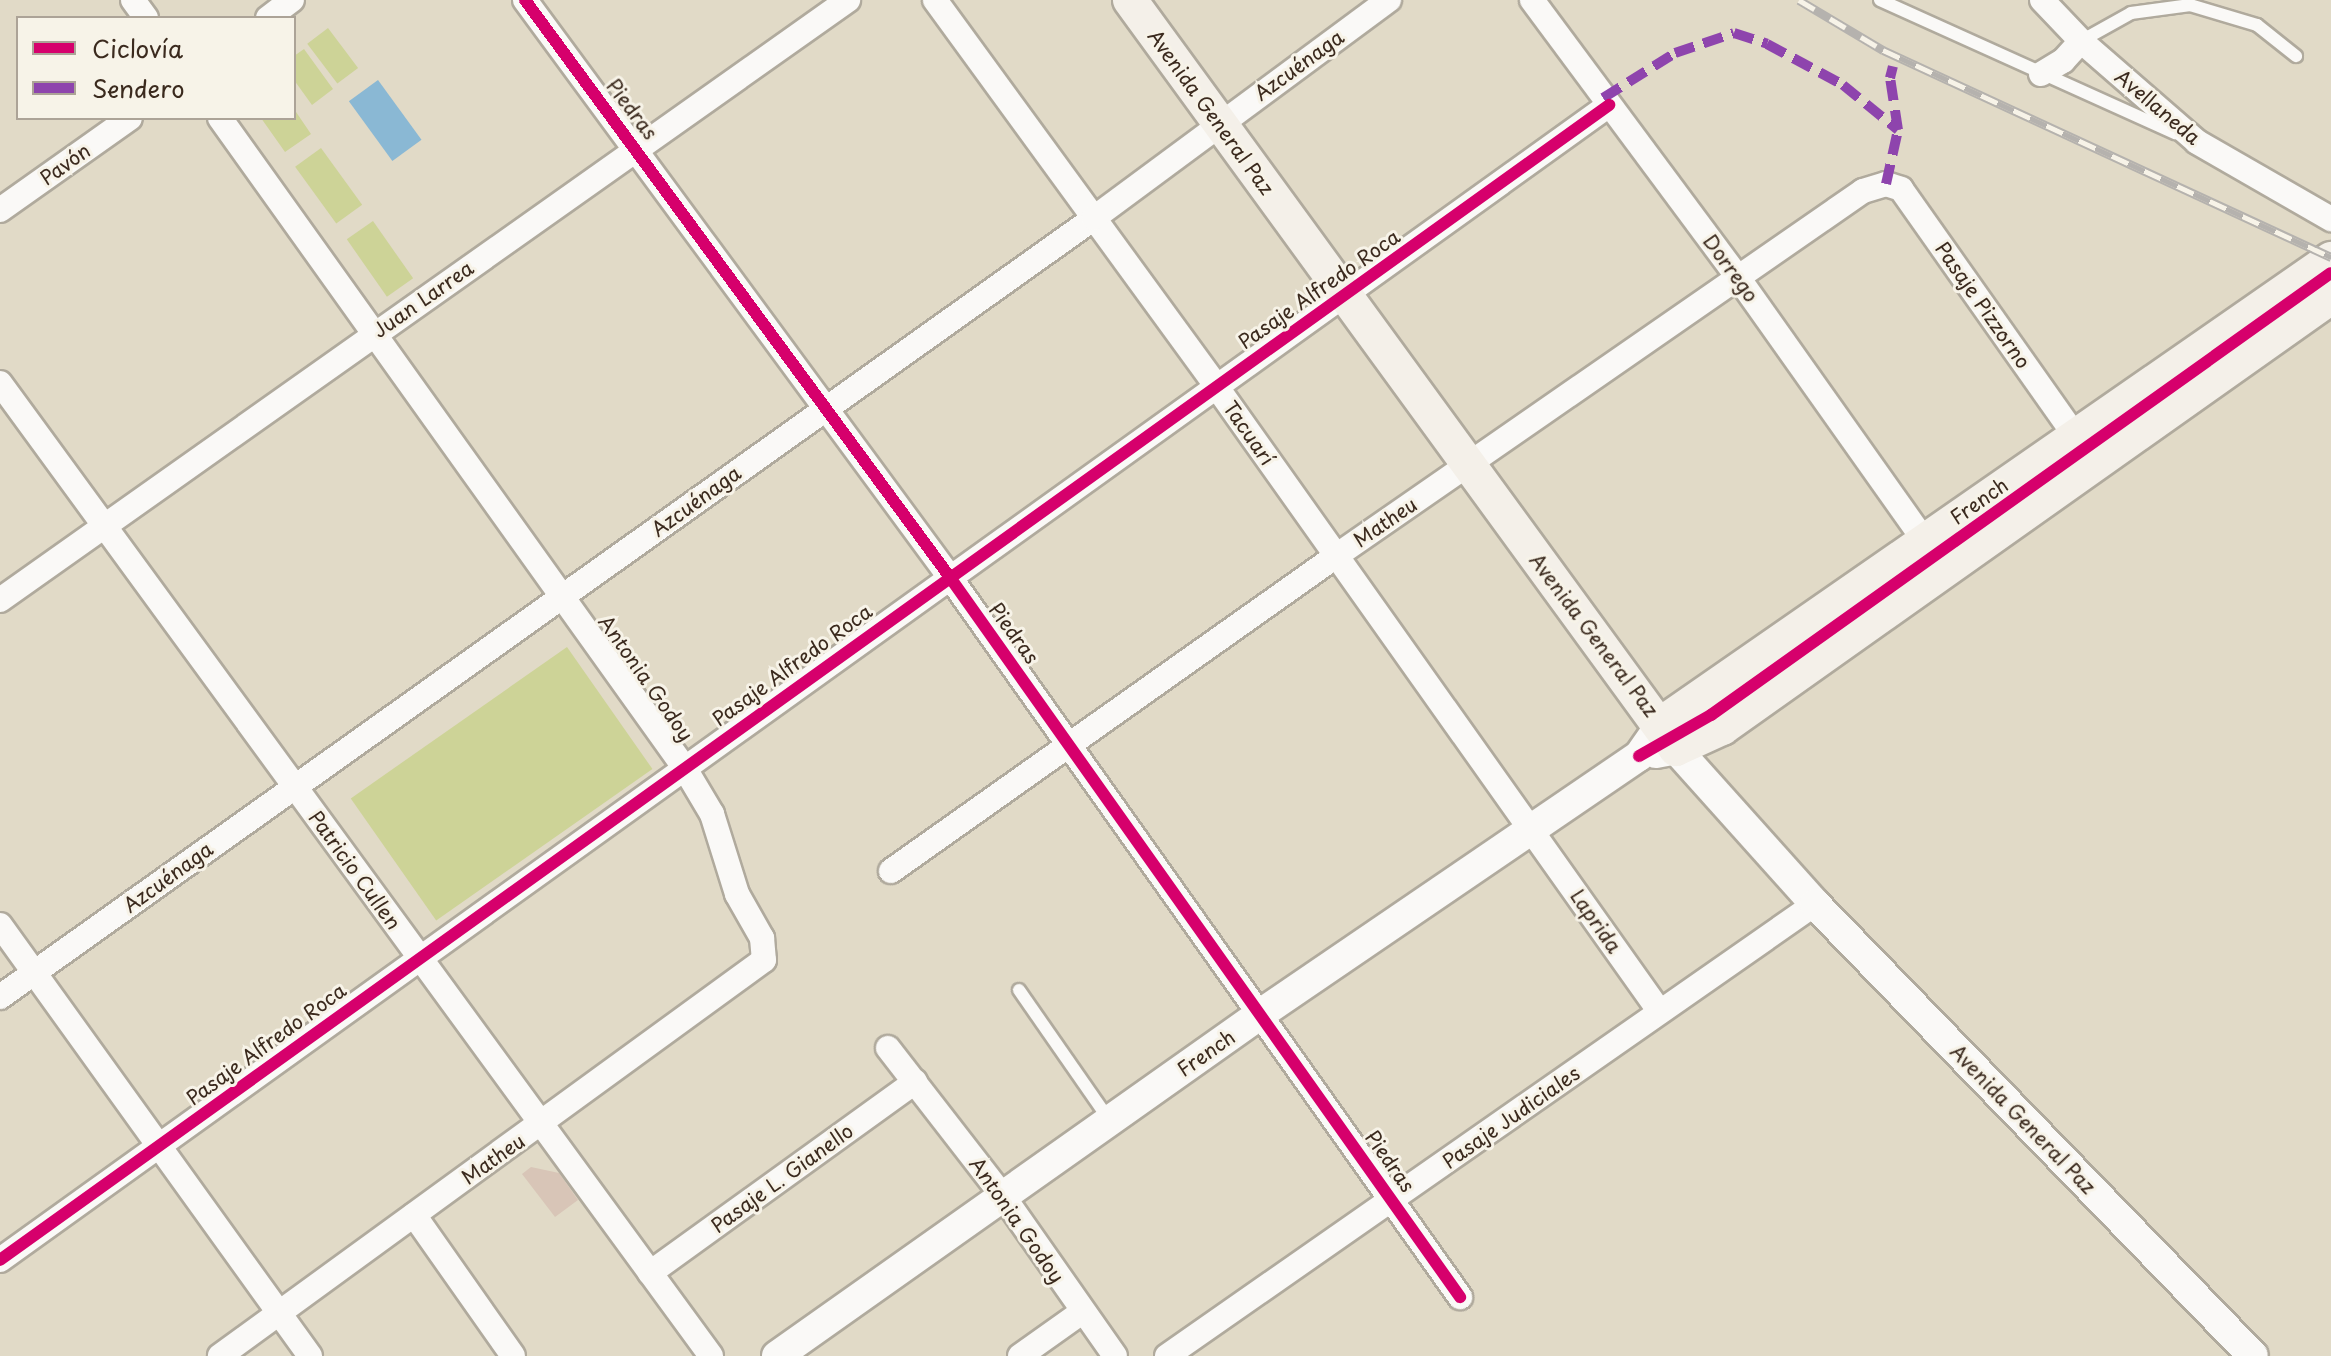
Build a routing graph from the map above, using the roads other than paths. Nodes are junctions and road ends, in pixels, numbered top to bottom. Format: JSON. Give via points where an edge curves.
{"nodes":[{"id":1,"x":292,"y":0,"type":"edge"},
{"id":2,"x":525,"y":0,"type":"edge"},
{"id":3,"x":848,"y":0,"type":"edge"},
{"id":4,"x":935,"y":0,"type":"edge"},
{"id":5,"x":1130,"y":0,"type":"edge"},
{"id":6,"x":1389,"y":0,"type":"edge"},
{"id":7,"x":1532,"y":0,"type":"edge"},
{"id":8,"x":1880,"y":0,"type":"edge"},
{"id":9,"x":2042,"y":0,"type":"edge"},
{"id":10,"x":2140,"y":0,"type":"edge"},
{"id":11,"x":2131,"y":13,"type":"junction"},
{"id":12,"x":271,"y":16,"type":"edge"},
{"id":13,"x":2081,"y":41,"type":"junction"},
{"id":14,"x":2296,"y":56,"type":"dead end"},
{"id":15,"x":2041,"y":74,"type":"junction"},
{"id":16,"x":1609,"y":105,"type":"junction"},
{"id":17,"x":127,"y":120,"type":"edge"},
{"id":18,"x":221,"y":120,"type":"edge"},
{"id":19,"x":1220,"y":123,"type":"junction"},
{"id":20,"x":2197,"y":142,"type":"junction"},
{"id":21,"x":636,"y":147,"type":"junction"},
{"id":22,"x":1886,"y":184,"type":"joint"},
{"id":23,"x":0,"y":210,"type":"edge"},
{"id":24,"x":1094,"y":218,"type":"junction"},
{"id":25,"x":2331,"y":219,"type":"edge"},
{"id":26,"x":2331,"y":259,"type":"edge"},
{"id":27,"x":1737,"y":276,"type":"junction"},
{"id":28,"x":1344,"y":297,"type":"junction"},
{"id":29,"x":2331,"y":297,"type":"edge"},
{"id":30,"x":375,"y":333,"type":"junction"},
{"id":31,"x":0,"y":383,"type":"edge"},
{"id":32,"x":1216,"y":386,"type":"junction"},
{"id":33,"x":827,"y":407,"type":"junction"},
{"id":34,"x":2074,"y":434,"type":"junction"},
{"id":35,"x":1467,"y":466,"type":"junction"},
{"id":36,"x":104,"y":527,"type":"junction"},
{"id":37,"x":1923,"y":539,"type":"junction"},
{"id":38,"x":1336,"y":556,"type":"junction"},
{"id":39,"x":949,"y":576,"type":"junction"},
{"id":40,"x":563,"y":596,"type":"junction"},
{"id":41,"x":0,"y":600,"type":"edge"},
{"id":42,"x":1669,"y":737,"type":"junction"},
{"id":43,"x":1070,"y":745,"type":"junction"},
{"id":44,"x":684,"y":767,"type":"junction"},
{"id":45,"x":294,"y":787,"type":"junction"},
{"id":46,"x":1532,"y":829,"type":"junction"},
{"id":47,"x":891,"y":871,"type":"dead end"},
{"id":48,"x":1815,"y":904,"type":"junction"},
{"id":49,"x":0,"y":925,"type":"edge"},
{"id":50,"x":420,"y":958,"type":"junction"},
{"id":51,"x":764,"y":960,"type":"joint"},
{"id":52,"x":34,"y":974,"type":"junction"},
{"id":53,"x":1019,"y":990,"type":"dead end"},
{"id":54,"x":0,"y":997,"type":"edge"},
{"id":55,"x":1660,"y":1012,"type":"junction"},
{"id":56,"x":1262,"y":1013,"type":"junction"},
{"id":57,"x":888,"y":1048,"type":"dead end"},
{"id":58,"x":915,"y":1082,"type":"junction"},
{"id":59,"x":1110,"y":1121,"type":"junction"},
{"id":60,"x":542,"y":1124,"type":"junction"},
{"id":61,"x":159,"y":1147,"type":"junction"},
{"id":62,"x":1003,"y":1196,"type":"junction"},
{"id":63,"x":1393,"y":1200,"type":"junction"},
{"id":64,"x":414,"y":1215,"type":"junction"},
{"id":65,"x":0,"y":1260,"type":"edge"},
{"id":66,"x":650,"y":1273,"type":"junction"},
{"id":67,"x":1460,"y":1297,"type":"dead end"},
{"id":68,"x":1082,"y":1312,"type":"junction"},
{"id":69,"x":280,"y":1314,"type":"junction"},
{"id":70,"x":220,"y":1356,"type":"edge"},
{"id":71,"x":310,"y":1356,"type":"edge"},
{"id":72,"x":513,"y":1356,"type":"edge"},
{"id":73,"x":711,"y":1356,"type":"edge"},
{"id":74,"x":777,"y":1356,"type":"edge"},
{"id":75,"x":1020,"y":1356,"type":"edge"},
{"id":76,"x":1115,"y":1356,"type":"edge"},
{"id":77,"x":1167,"y":1356,"type":"edge"},
{"id":78,"x":2253,"y":1356,"type":"edge"}],
"edges":[{"from":1,"to":12,"type":"street"},
{"from":2,"to":21,"type":"street","name":"Piedras"},
{"from":3,"to":21,"type":"street","name":"Juan Larrea"},
{"from":4,"to":24,"type":"street","name":"Tacuarí"},
{"from":5,"to":19,"type":"main road","name":"Avenida General Paz"},
{"from":6,"to":19,"type":"street","name":"Azcuénaga"},
{"from":7,"to":16,"type":"street","name":"Dorrego"},
{"from":8,"to":15,"type":"lane"},
{"from":9,"to":13,"type":"street","name":"Avellaneda"},
{"from":10,"to":11,"type":"lane"},
{"from":11,"to":13,"type":"lane"},
{"from":11,"to":14,"type":"lane","via":[[2190,5],[2257,25]]},
{"from":13,"to":15,"type":"street"},
{"from":13,"to":20,"type":"street","name":"Avellaneda"},
{"from":15,"to":20,"type":"lane"},
{"from":16,"to":27,"type":"street","name":"Dorrego"},
{"from":16,"to":28,"type":"street","name":"Pasaje Alfredo Roca"},
{"from":17,"to":23,"type":"street","name":"Pavón"},
{"from":18,"to":30,"type":"street","name":"Antonia Godoy"},
{"from":19,"to":24,"type":"street","name":"Azcuénaga"},
{"from":19,"to":28,"type":"main road","name":"Avenida General Paz"},
{"from":20,"to":25,"type":"street","name":"Avellaneda"},
{"from":21,"to":30,"type":"street","name":"Juan Larrea"},
{"from":21,"to":33,"type":"street","name":"Piedras"},
{"from":22,"to":27,"type":"street","name":"Matheu","via":[[1863,191]]},
{"from":22,"to":34,"type":"street","name":"Pasaje Pizzorno","via":[[1901,189]]},
{"from":24,"to":32,"type":"street","name":"Tacuarí"},
{"from":24,"to":33,"type":"street","name":"Azcuénaga"},
{"from":26,"to":34,"type":"main road","name":"French"},
{"from":27,"to":35,"type":"street","name":"Matheu"},
{"from":27,"to":37,"type":"street","name":"Dorrego"},
{"from":28,"to":32,"type":"street","name":"Pasaje Alfredo Roca"},
{"from":28,"to":35,"type":"main road","name":"Avenida General Paz"},
{"from":29,"to":42,"type":"main road","name":"French","via":[[1722,728]]},
{"from":30,"to":36,"type":"street","name":"Juan Larrea"},
{"from":30,"to":40,"type":"street","name":"Antonia Godoy"},
{"from":31,"to":36,"type":"street","name":"Patricio Cullen"},
{"from":32,"to":38,"type":"street","name":"Tacuarí"},
{"from":32,"to":39,"type":"street","name":"Pasaje Alfredo Roca"},
{"from":33,"to":39,"type":"street","name":"Piedras"},
{"from":33,"to":40,"type":"street","name":"Azcuénaga"},
{"from":34,"to":37,"type":"main road","name":"French"},
{"from":35,"to":38,"type":"street","name":"Matheu"},
{"from":35,"to":42,"type":"main road","name":"Avenida General Paz"},
{"from":36,"to":41,"type":"street","name":"Juan Larrea"},
{"from":36,"to":45,"type":"street","name":"Patricio Cullen"},
{"from":37,"to":42,"type":"main road","name":"French"},
{"from":38,"to":43,"type":"street","name":"Matheu"},
{"from":38,"to":46,"type":"street","name":"Tacuarí"},
{"from":39,"to":43,"type":"street","name":"Piedras"},
{"from":39,"to":44,"type":"street","name":"Pasaje Alfredo Roca"},
{"from":40,"to":44,"type":"street","name":"Antonia Godoy"},
{"from":40,"to":45,"type":"street","name":"Azcuénaga"},
{"from":42,"to":46,"type":"street","name":"French"},
{"from":42,"to":48,"type":"street","name":"Avenida General Paz"},
{"from":43,"to":47,"type":"street","name":"Matheu"},
{"from":43,"to":56,"type":"street","name":"Piedras"},
{"from":44,"to":50,"type":"street","name":"Pasaje Alfredo Roca"},
{"from":44,"to":51,"type":"street","name":"Antonia Godoy","via":[[712,814],[737,894],[762,938]]},
{"from":45,"to":50,"type":"street","name":"Patricio Cullen"},
{"from":45,"to":52,"type":"street","name":"Azcuénaga"},
{"from":46,"to":55,"type":"street","name":"Laprida"},
{"from":46,"to":56,"type":"street","name":"French"},
{"from":48,"to":55,"type":"street","name":"Pasaje Judiciales"},
{"from":48,"to":78,"type":"street","name":"Avenida General Paz"},
{"from":49,"to":52,"type":"street"},
{"from":50,"to":60,"type":"street","name":"Patricio Cullen"},
{"from":50,"to":61,"type":"street","name":"Pasaje Alfredo Roca"},
{"from":51,"to":60,"type":"street","name":"Matheu"},
{"from":52,"to":54,"type":"street","name":"Azcuénaga"},
{"from":52,"to":61,"type":"street"},
{"from":53,"to":59,"type":"lane"},
{"from":55,"to":63,"type":"street","name":"Pasaje Judiciales"},
{"from":56,"to":59,"type":"street","name":"French"},
{"from":56,"to":63,"type":"street","name":"Piedras"},
{"from":57,"to":58,"type":"street","name":"Antonia Godoy"},
{"from":58,"to":62,"type":"street","name":"Antonia Godoy"},
{"from":58,"to":66,"type":"street","name":"Pasaje L. Gianello"},
{"from":59,"to":62,"type":"street","name":"French"},
{"from":60,"to":64,"type":"street","name":"Matheu"},
{"from":60,"to":66,"type":"street","name":"Patricio Cullen"},
{"from":61,"to":65,"type":"street","name":"Pasaje Alfredo Roca"},
{"from":61,"to":69,"type":"street"},
{"from":62,"to":68,"type":"street","name":"Antonia Godoy"},
{"from":62,"to":74,"type":"street","name":"French"},
{"from":63,"to":67,"type":"street","name":"Piedras"},
{"from":63,"to":77,"type":"street","name":"Pasaje Judiciales"},
{"from":64,"to":69,"type":"street","name":"Matheu"},
{"from":64,"to":72,"type":"street"},
{"from":66,"to":73,"type":"street","name":"Patricio Cullen"},
{"from":68,"to":75,"type":"street"},
{"from":68,"to":76,"type":"street","name":"Antonia Godoy"},
{"from":69,"to":70,"type":"street","name":"Matheu"},
{"from":69,"to":71,"type":"street"}]}
